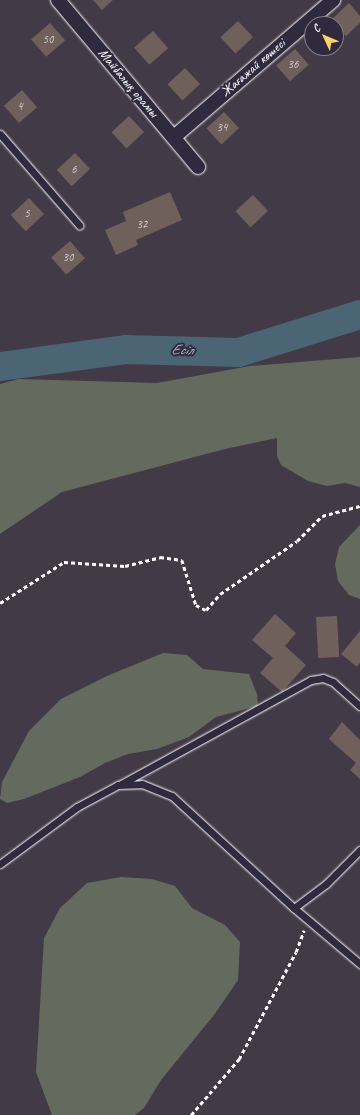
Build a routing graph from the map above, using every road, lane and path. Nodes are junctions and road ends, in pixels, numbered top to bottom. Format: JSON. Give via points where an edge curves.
{"nodes":[{"id":1,"x":58,"y":0,"type":"edge"},
{"id":2,"x":333,"y":0,"type":"edge"},
{"id":3,"x":0,"y":134,"type":"edge"},
{"id":4,"x":174,"y":136,"type":"junction"},
{"id":5,"x":198,"y":167,"type":"dead end"},
{"id":6,"x":78,"y":225,"type":"dead end"},
{"id":7,"x":360,"y":506,"type":"edge"},
{"id":8,"x":0,"y":603,"type":"edge"},
{"id":9,"x":360,"y":706,"type":"edge"},
{"id":10,"x":118,"y":786,"type":"junction"},
{"id":11,"x":360,"y":850,"type":"edge"},
{"id":12,"x":0,"y":864,"type":"edge"},
{"id":13,"x":294,"y":908,"type":"junction"},
{"id":14,"x":308,"y":920,"type":"junction"},
{"id":15,"x":360,"y":964,"type":"edge"},
{"id":16,"x":191,"y":1115,"type":"edge"}],
"edges":[{"from":1,"to":4,"type":"street","name":"Майбалық орамы"},
{"from":2,"to":4,"type":"street","name":"Жағажай көшесі"},
{"from":3,"to":6,"type":"lane"},
{"from":4,"to":5,"type":"street","name":"Майбалық орамы"},
{"from":7,"to":8,"type":"path","via":[[322,516],[297,541],[220,594],[206,610],[196,605],[182,560],[160,557],[125,566],[64,562]]},
{"from":9,"to":10,"type":"lane","via":[[333,682],[323,678],[311,680]]},
{"from":10,"to":12,"type":"lane","via":[[77,807]]},
{"from":10,"to":13,"type":"lane","via":[[142,784],[172,796]]},
{"from":11,"to":13,"type":"lane","via":[[326,884]]},
{"from":13,"to":14,"type":"lane"},
{"from":14,"to":15,"type":"lane"},
{"from":14,"to":16,"type":"path","via":[[296,952],[239,1059]]}]}
